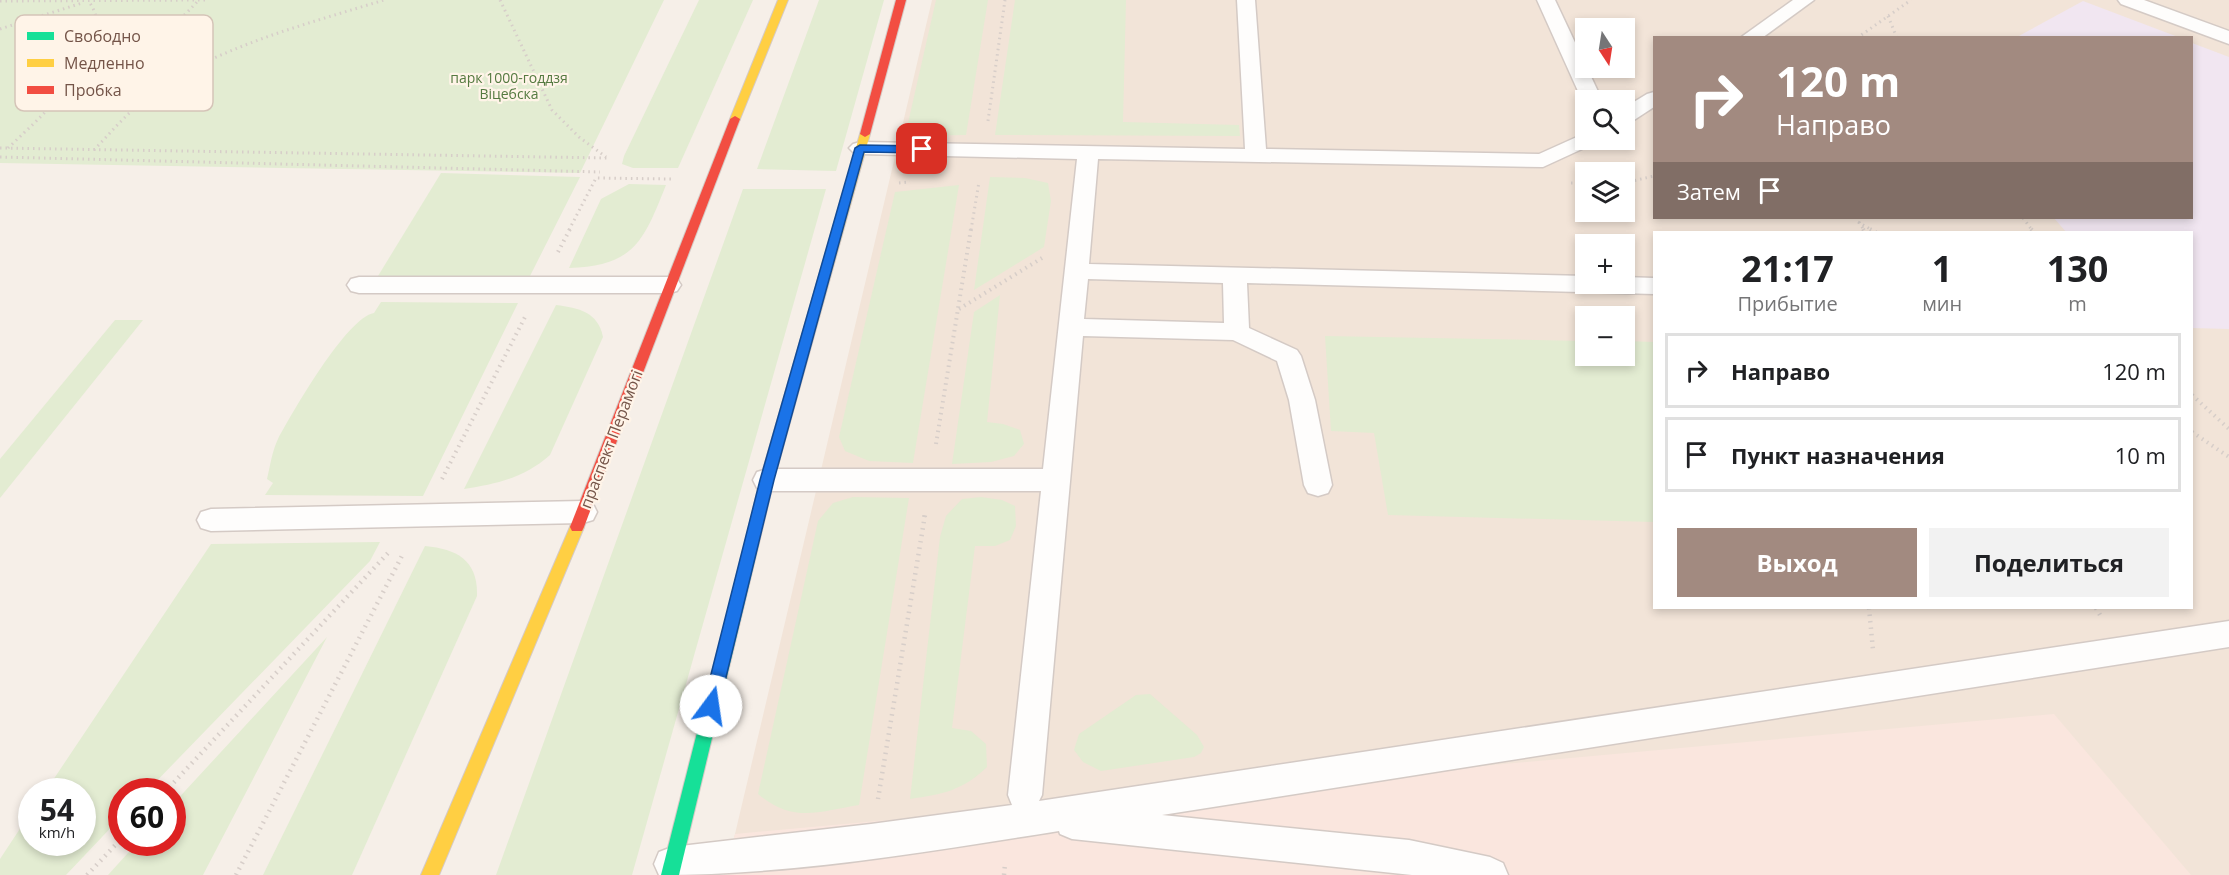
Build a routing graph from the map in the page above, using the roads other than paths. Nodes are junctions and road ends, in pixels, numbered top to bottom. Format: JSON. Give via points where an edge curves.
{"nodes":[{"id":1,"x":783,"y":0,"type":"edge"},
{"id":2,"x":901,"y":0,"type":"edge"},
{"id":3,"x":1246,"y":0,"type":"edge"},
{"id":4,"x":1546,"y":0,"type":"edge"},
{"id":5,"x":1805,"y":0,"type":"edge"},
{"id":6,"x":2127,"y":0,"type":"edge"},
{"id":7,"x":1752,"y":36,"type":"edge"},
{"id":8,"x":2229,"y":38,"type":"edge"},
{"id":9,"x":1587,"y":90,"type":"edge"},
{"id":10,"x":1653,"y":99,"type":"edge"},
{"id":11,"x":1635,"y":111,"type":"edge"},
{"id":12,"x":1575,"y":145,"type":"edge"},
{"id":13,"x":860,"y":148,"type":"junction"},
{"id":14,"x":1088,"y":153,"type":"junction"},
{"id":15,"x":1256,"y":154,"type":"junction"},
{"id":16,"x":1077,"y":271,"type":"junction"},
{"id":17,"x":1235,"y":275,"type":"junction"},
{"id":18,"x":359,"y":285,"type":"dead end"},
{"id":19,"x":669,"y":285,"type":"junction"},
{"id":20,"x":1653,"y":286,"type":"edge"},
{"id":21,"x":1071,"y":327,"type":"junction"},
{"id":22,"x":1237,"y":332,"type":"junction"},
{"id":23,"x":767,"y":480,"type":"junction"},
{"id":24,"x":1056,"y":480,"type":"junction"},
{"id":25,"x":1318,"y":485,"type":"dead end"},
{"id":26,"x":583,"y":512,"type":"junction"},
{"id":27,"x":211,"y":520,"type":"dead end"},
{"id":28,"x":2229,"y":634,"type":"edge"},
{"id":29,"x":1030,"y":806,"type":"junction"},
{"id":30,"x":671,"y":870,"type":"edge"},
{"id":31,"x":430,"y":875,"type":"edge"},
{"id":32,"x":1490,"y":875,"type":"edge"}],
"edges":[{"from":1,"to":19,"type":"main road","name":"праспект Перамогі"},
{"from":2,"to":13,"type":"main road"},
{"from":3,"to":15,"type":"lane"},
{"from":4,"to":9,"type":"lane"},
{"from":5,"to":7,"type":"lane"},
{"from":6,"to":8,"type":"lane"},
{"from":10,"to":11,"type":"lane"},
{"from":12,"to":15,"type":"lane","via":[[1543,160]]},
{"from":13,"to":14,"type":"lane"},
{"from":13,"to":23,"type":"main road"},
{"from":14,"to":15,"type":"lane"},
{"from":14,"to":16,"type":"lane"},
{"from":16,"to":17,"type":"lane"},
{"from":16,"to":21,"type":"lane"},
{"from":17,"to":20,"type":"lane"},
{"from":17,"to":22,"type":"lane"},
{"from":18,"to":19,"type":"lane"},
{"from":19,"to":26,"type":"main road","name":"праспект Перамогі"},
{"from":21,"to":22,"type":"lane"},
{"from":21,"to":24,"type":"lane"},
{"from":22,"to":25,"type":"lane","via":[[1288,356],[1302,400]]},
{"from":23,"to":24,"type":"lane"},
{"from":23,"to":30,"type":"main road"},
{"from":24,"to":29,"type":"lane"},
{"from":26,"to":27,"type":"lane"},
{"from":26,"to":31,"type":"main road","name":"праспект Перамогі"},
{"from":28,"to":29,"type":"lane"},
{"from":29,"to":30,"type":"lane","via":[[871,841]]},
{"from":29,"to":32,"type":"lane","via":[[1409,857]]}]}
